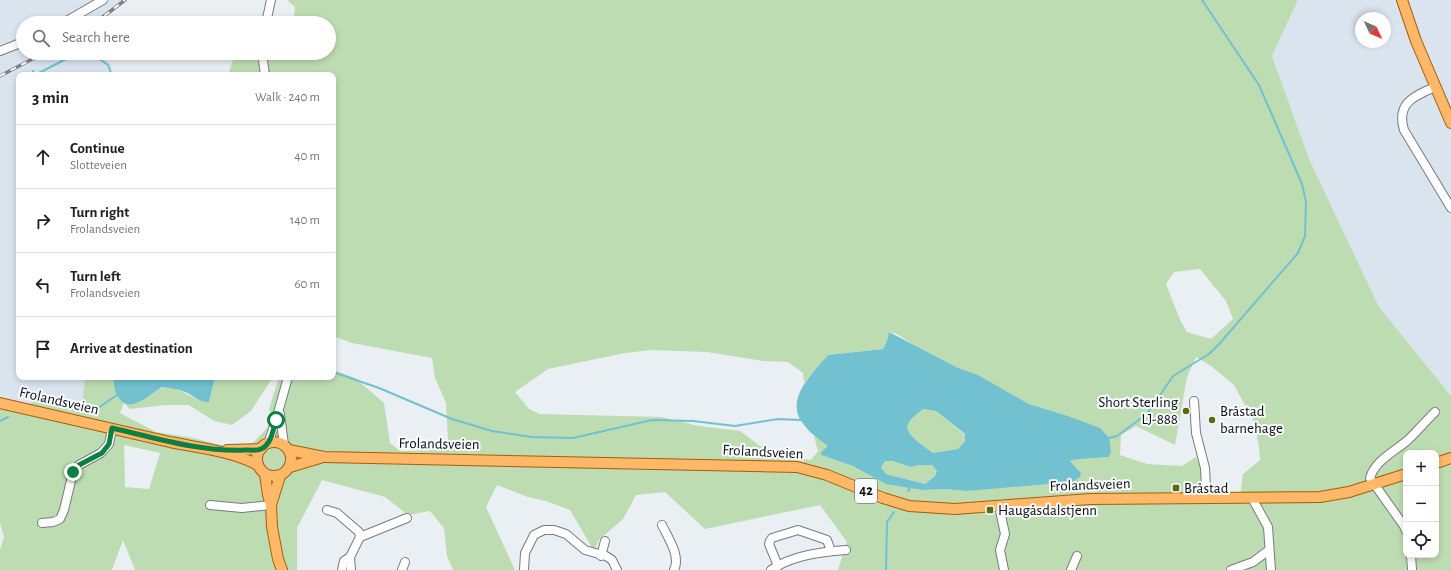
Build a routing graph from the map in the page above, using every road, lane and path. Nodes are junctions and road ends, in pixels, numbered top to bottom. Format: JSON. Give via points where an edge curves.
{"nodes":[{"id":1,"x":103,"y":0,"type":"edge"},
{"id":2,"x":271,"y":0,"type":"edge"},
{"id":3,"x":1402,"y":0,"type":"edge"},
{"id":4,"x":75,"y":16,"type":"edge"},
{"id":5,"x":268,"y":16,"type":"edge"},
{"id":6,"x":16,"y":45,"type":"edge"},
{"id":7,"x":0,"y":51,"type":"edge"},
{"id":8,"x":263,"y":60,"type":"edge"},
{"id":9,"x":265,"y":72,"type":"edge"},
{"id":10,"x":1435,"y":87,"type":"junction"},
{"id":11,"x":1451,"y":123,"type":"edge"},
{"id":12,"x":1451,"y":208,"type":"edge"},
{"id":13,"x":287,"y":380,"type":"edge"},
{"id":14,"x":1194,"y":401,"type":"dead end"},
{"id":15,"x":0,"y":403,"type":"edge"},
{"id":16,"x":279,"y":409,"type":"junction"},
{"id":17,"x":1435,"y":412,"type":"dead end"},
{"id":18,"x":112,"y":428,"type":"junction"},
{"id":19,"x":264,"y":446,"type":"junction"},
{"id":20,"x":286,"y":448,"type":"junction"},
{"id":21,"x":219,"y":450,"type":"junction"},
{"id":22,"x":324,"y":457,"type":"junction"},
{"id":23,"x":1451,"y":458,"type":"edge"},
{"id":24,"x":1439,"y":462,"type":"edge"},
{"id":25,"x":258,"y":466,"type":"junction"},
{"id":26,"x":290,"y":467,"type":"junction"},
{"id":27,"x":265,"y":474,"type":"junction"},
{"id":28,"x":1403,"y":475,"type":"edge"},
{"id":29,"x":280,"y":476,"type":"junction"},
{"id":30,"x":1375,"y":485,"type":"junction"},
{"id":31,"x":1210,"y":498,"type":"junction"},
{"id":32,"x":1252,"y":498,"type":"junction"},
{"id":33,"x":210,"y":505,"type":"dead end"},
{"id":34,"x":271,"y":505,"type":"junction"},
{"id":35,"x":999,"y":506,"type":"junction"},
{"id":36,"x":327,"y":510,"type":"dead end"},
{"id":37,"x":407,"y":518,"type":"dead end"},
{"id":38,"x":42,"y":523,"type":"dead end"},
{"id":39,"x":662,"y":525,"type":"dead end"},
{"id":40,"x":1403,"y":525,"type":"edge"},
{"id":41,"x":360,"y":537,"type":"junction"},
{"id":42,"x":605,"y":541,"type":"dead end"},
{"id":43,"x":846,"y":550,"type":"dead end"},
{"id":44,"x":1269,"y":550,"type":"junction"},
{"id":45,"x":831,"y":551,"type":"junction"},
{"id":46,"x":601,"y":556,"type":"junction"},
{"id":47,"x":1077,"y":556,"type":"dead end"},
{"id":48,"x":350,"y":557,"type":"junction"},
{"id":49,"x":1412,"y":558,"type":"edge"},
{"id":50,"x":775,"y":568,"type":"edge"},
{"id":51,"x":677,"y":569,"type":"edge"},
{"id":52,"x":282,"y":570,"type":"edge"},
{"id":53,"x":342,"y":570,"type":"edge"},
{"id":54,"x":351,"y":570,"type":"edge"},
{"id":55,"x":524,"y":570,"type":"edge"},
{"id":56,"x":617,"y":570,"type":"edge"},
{"id":57,"x":1004,"y":570,"type":"edge"},
{"id":58,"x":1071,"y":570,"type":"edge"},
{"id":59,"x":1231,"y":570,"type":"edge"},
{"id":60,"x":1271,"y":570,"type":"edge"},
{"id":61,"x":1412,"y":570,"type":"edge"}],
"edges":[{"from":1,"to":4,"type":"street"},
{"from":2,"to":5,"type":"street"},
{"from":3,"to":10,"type":"main road"},
{"from":6,"to":7,"type":"street"},
{"from":8,"to":9,"type":"street"},
{"from":10,"to":11,"type":"main road"},
{"from":10,"to":12,"type":"street","via":[[1407,103],[1402,124]]},
{"from":13,"to":16,"type":"street"},
{"from":14,"to":31,"type":"street","via":[[1196,433]]},
{"from":15,"to":18,"type":"main road","name":"Frolandsveien","number":"42"},
{"from":16,"to":19,"type":"street"},
{"from":16,"to":20,"type":"street"},
{"from":17,"to":30,"type":"street","via":[[1372,470],[1370,478]]},
{"from":18,"to":21,"type":"main road","name":"Frolandsveien","number":"42"},
{"from":18,"to":38,"type":"street","name":"Frolandsveien","via":[[109,444],[102,453],[79,465],[73,472],[60,519]]},
{"from":19,"to":20,"type":"main road","number":"42","via":[[276,442]]},
{"from":19,"to":21,"type":"main road","name":"Frolandsveien","number":"42"},
{"from":19,"to":25,"type":"main road","via":[[257,460]]},
{"from":20,"to":22,"type":"main road","name":"Frolandsveien","number":"42"},
{"from":20,"to":26,"type":"main road","via":[[292,458]]},
{"from":21,"to":25,"type":"main road","name":"Frolandsveien","number":"42"},
{"from":22,"to":26,"type":"main road","name":"Frolandsveien","number":"42"},
{"from":22,"to":35,"type":"main road","name":"Frolandsveien","number":"42","via":[[797,467],[828,474],[883,498],[909,506],[955,509]]},
{"from":23,"to":24,"type":"main road"},
{"from":25,"to":27,"type":"main road","number":"42"},
{"from":26,"to":29,"type":"main road","number":"42"},
{"from":27,"to":29,"type":"main road"},
{"from":27,"to":34,"type":"main road"},
{"from":28,"to":30,"type":"main road","name":"Frolandsveien","number":"42"},
{"from":29,"to":34,"type":"main road"},
{"from":30,"to":32,"type":"main road","name":"Frolandsveien","number":"42","via":[[1320,497]]},
{"from":30,"to":40,"type":"street"},
{"from":31,"to":32,"type":"main road","name":"Frolandsveien","number":"42"},
{"from":31,"to":35,"type":"main road","name":"Frolandsveien","number":"42","via":[[1090,499]]},
{"from":32,"to":44,"type":"street","via":[[1268,527]]},
{"from":33,"to":34,"type":"street","via":[[242,508]]},
{"from":34,"to":52,"type":"main road","via":[[272,527]]},
{"from":35,"to":57,"type":"street","via":[[1006,534],[1000,550]]},
{"from":36,"to":41,"type":"street","via":[[337,513],[359,532]]},
{"from":37,"to":41,"type":"street"},
{"from":39,"to":51,"type":"street","via":[[677,558]]},
{"from":41,"to":48,"type":"street"},
{"from":42,"to":46,"type":"street"},
{"from":43,"to":45,"type":"street"},
{"from":44,"to":59,"type":"street","via":[[1253,562]]},
{"from":44,"to":60,"type":"street"},
{"from":45,"to":50,"type":"street","via":[[804,556]]},
{"from":45,"to":50,"type":"street","via":[[828,540],[795,530],[770,541]]},
{"from":46,"to":55,"type":"street","via":[[585,550],[566,534],[544,530],[534,535],[525,553]]},
{"from":46,"to":56,"type":"street","via":[[612,560]]},
{"from":47,"to":58,"type":"street"},
{"from":48,"to":53,"type":"street","via":[[344,561]]},
{"from":48,"to":54,"type":"street"},
{"from":49,"to":61,"type":"street"}]}
